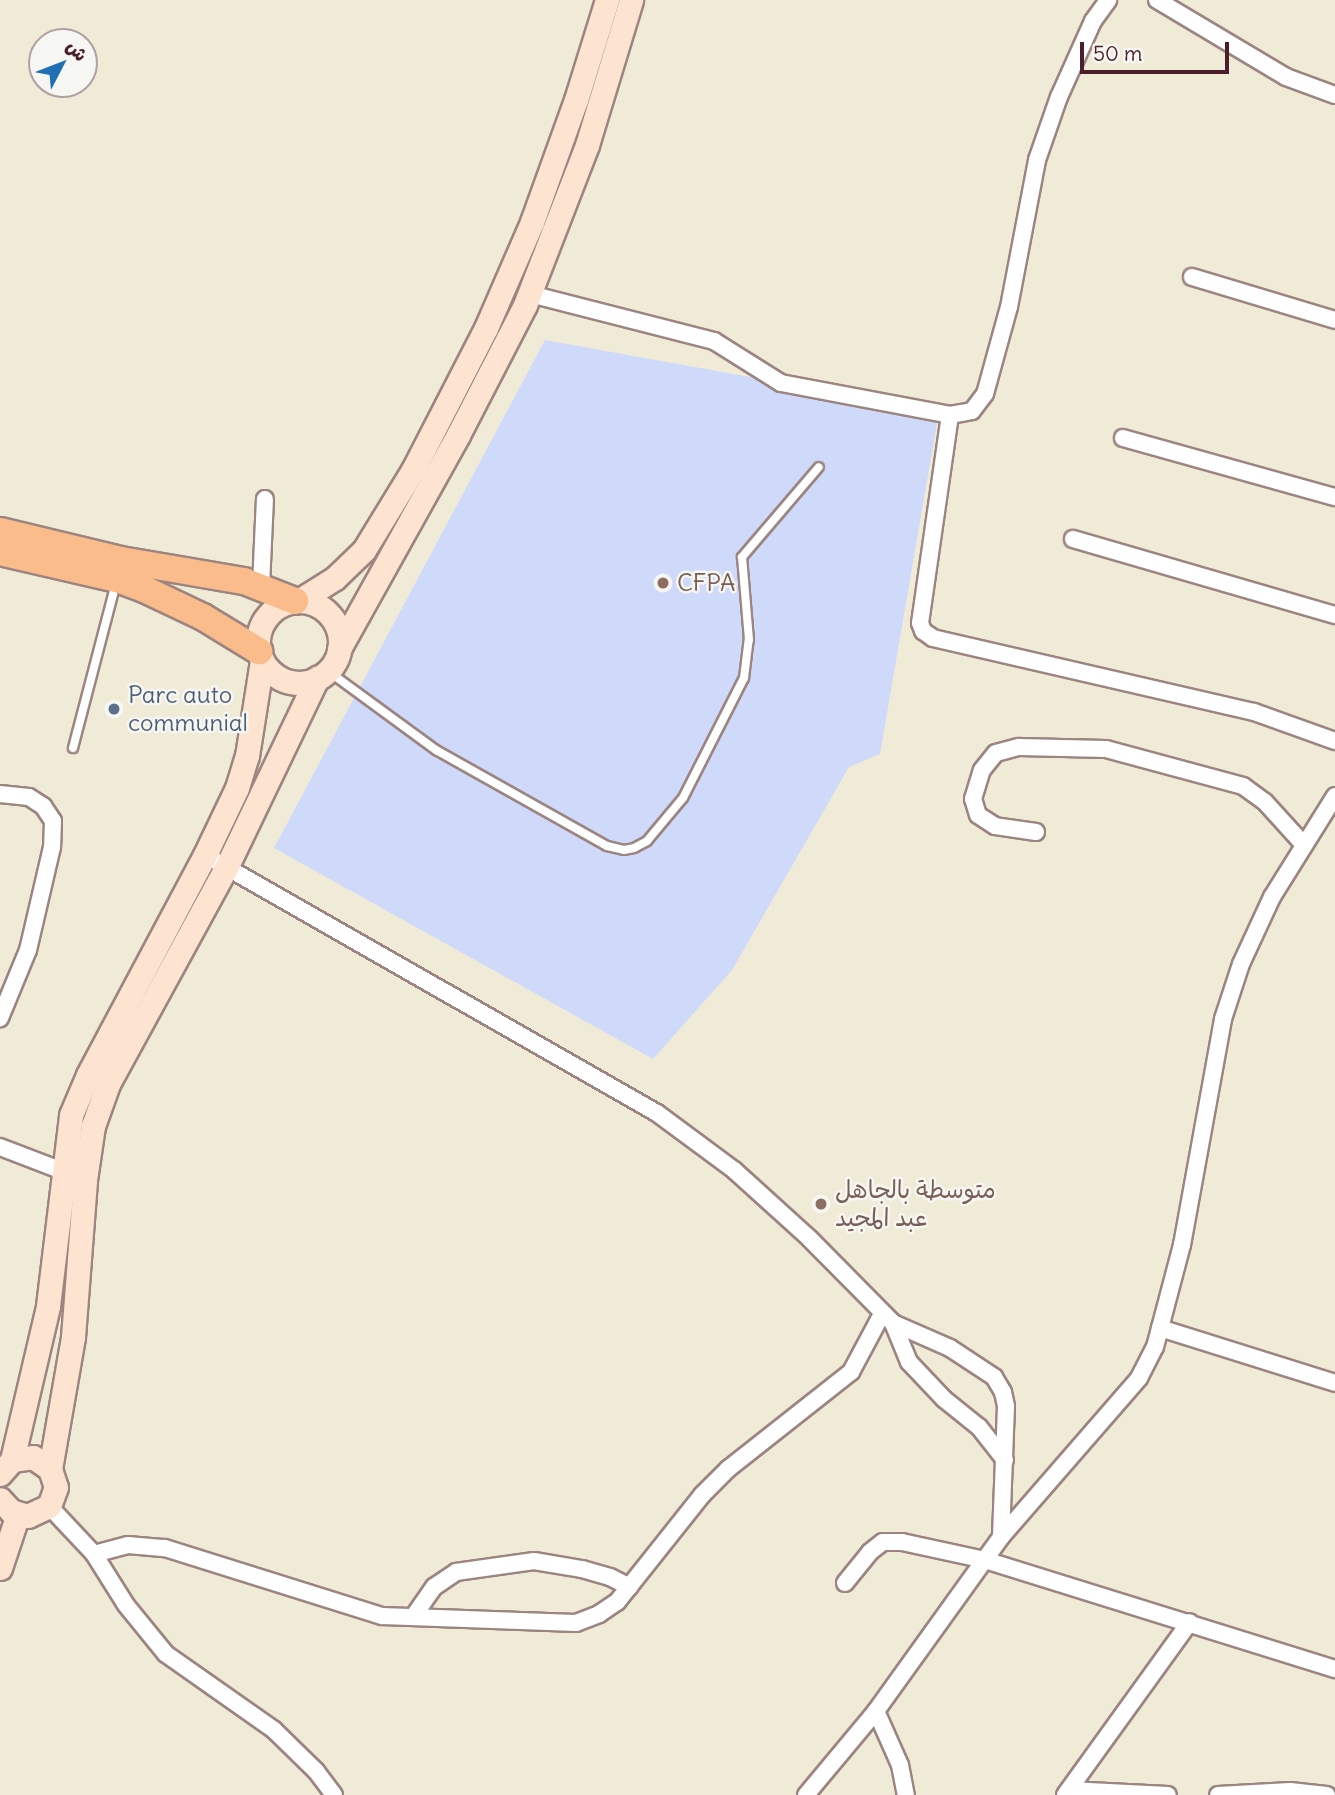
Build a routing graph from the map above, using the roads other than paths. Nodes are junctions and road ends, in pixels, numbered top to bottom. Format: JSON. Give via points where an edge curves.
{"nodes":[{"id":1,"x":607,"y":0,"type":"edge"},
{"id":2,"x":631,"y":0,"type":"edge"},
{"id":3,"x":1108,"y":0,"type":"edge"},
{"id":4,"x":1157,"y":0,"type":"edge"},
{"id":5,"x":1335,"y":95,"type":"edge"},
{"id":6,"x":1192,"y":277,"type":"dead end"},
{"id":7,"x":530,"y":294,"type":"junction"},
{"id":8,"x":1335,"y":320,"type":"edge"},
{"id":9,"x":950,"y":415,"type":"junction"},
{"id":10,"x":1123,"y":438,"type":"dead end"},
{"id":11,"x":819,"y":467,"type":"dead end"},
{"id":12,"x":1335,"y":497,"type":"edge"},
{"id":13,"x":265,"y":499,"type":"dead end"},
{"id":14,"x":0,"y":531,"type":"edge"},
{"id":15,"x":1073,"y":539,"type":"dead end"},
{"id":16,"x":0,"y":552,"type":"edge"},
{"id":17,"x":119,"y":570,"type":"junction"},
{"id":18,"x":261,"y":586,"type":"junction"},
{"id":19,"x":298,"y":601,"type":"junction"},
{"id":20,"x":1335,"y":615,"type":"edge"},
{"id":21,"x":339,"y":649,"type":"junction"},
{"id":22,"x":260,"y":655,"type":"junction"},
{"id":23,"x":322,"y":674,"type":"junction"},
{"id":24,"x":1335,"y":741,"type":"edge"},
{"id":25,"x":73,"y":748,"type":"dead end"},
{"id":26,"x":0,"y":794,"type":"edge"},
{"id":27,"x":1335,"y":796,"type":"edge"},
{"id":28,"x":1036,"y":832,"type":"dead end"},
{"id":29,"x":1304,"y":845,"type":"junction"},
{"id":30,"x":205,"y":855,"type":"junction"},
{"id":31,"x":226,"y":868,"type":"junction"},
{"id":32,"x":0,"y":1018,"type":"edge"},
{"id":33,"x":0,"y":1147,"type":"edge"},
{"id":34,"x":62,"y":1171,"type":"junction"},
{"id":35,"x":85,"y":1180,"type":"junction"},
{"id":36,"x":887,"y":1319,"type":"junction"},
{"id":37,"x":1160,"y":1328,"type":"junction"},
{"id":38,"x":1335,"y":1383,"type":"edge"},
{"id":39,"x":1005,"y":1460,"type":"junction"},
{"id":40,"x":6,"y":1467,"type":"edge"},
{"id":41,"x":50,"y":1469,"type":"junction"},
{"id":42,"x":0,"y":1499,"type":"edge"},
{"id":43,"x":49,"y":1506,"type":"junction"},
{"id":44,"x":18,"y":1514,"type":"junction"},
{"id":45,"x":1001,"y":1537,"type":"junction"},
{"id":46,"x":94,"y":1555,"type":"junction"},
{"id":47,"x":985,"y":1560,"type":"junction"},
{"id":48,"x":0,"y":1568,"type":"edge"},
{"id":49,"x":845,"y":1583,"type":"dead end"},
{"id":50,"x":630,"y":1587,"type":"junction"},
{"id":51,"x":413,"y":1617,"type":"junction"},
{"id":52,"x":1191,"y":1622,"type":"junction"},
{"id":53,"x":1335,"y":1669,"type":"edge"},
{"id":54,"x":876,"y":1712,"type":"junction"},
{"id":55,"x":1067,"y":1793,"type":"edge"},
{"id":56,"x":1262,"y":1794,"type":"edge"},
{"id":57,"x":334,"y":1795,"type":"edge"},
{"id":58,"x":806,"y":1795,"type":"edge"},
{"id":59,"x":906,"y":1795,"type":"edge"},
{"id":60,"x":1168,"y":1795,"type":"edge"},
{"id":61,"x":1218,"y":1795,"type":"edge"},
{"id":62,"x":1327,"y":1795,"type":"edge"}],
"edges":[{"from":1,"to":19,"type":"main road","via":[[532,222],[486,328],[413,470],[364,550],[335,579]]},
{"from":2,"to":7,"type":"main road","via":[[587,145]]},
{"from":3,"to":9,"type":"street","via":[[1093,21],[1059,97],[1037,160],[1009,307],[985,394],[972,411]]},
{"from":4,"to":5,"type":"street","via":[[1286,77]]},
{"from":6,"to":8,"type":"street"},
{"from":7,"to":9,"type":"street","via":[[714,341],[781,383]]},
{"from":7,"to":21,"type":"main road"},
{"from":9,"to":24,"type":"street","via":[[920,622],[923,631],[933,638],[1254,712]]},
{"from":10,"to":12,"type":"street"},
{"from":11,"to":23,"type":"lane","via":[[743,557],[749,640],[744,678],[683,797],[647,841],[634,848],[607,846],[436,750]]},
{"from":13,"to":18,"type":"street"},
{"from":14,"to":17,"type":"main road"},
{"from":15,"to":20,"type":"street"},
{"from":16,"to":17,"type":"main road"},
{"from":17,"to":18,"type":"main road"},
{"from":17,"to":22,"type":"main road"},
{"from":17,"to":25,"type":"lane"},
{"from":18,"to":19,"type":"main road"},
{"from":19,"to":21,"type":"main road","via":[[327,612],[338,629]]},
{"from":19,"to":22,"type":"main road","via":[[276,607],[262,622]]},
{"from":21,"to":23,"type":"main road"},
{"from":22,"to":23,"type":"main road","via":[[276,676],[286,680],[296,683]]},
{"from":22,"to":30,"type":"main road","via":[[243,772]]},
{"from":23,"to":31,"type":"main road"},
{"from":26,"to":32,"type":"street","via":[[29,797],[43,806],[53,821],[52,847],[27,950]]},
{"from":27,"to":29,"type":"street"},
{"from":28,"to":29,"type":"street","via":[[995,826],[978,815],[973,799],[982,770],[996,753],[1019,747],[1106,749],[1243,786],[1265,802]]},
{"from":29,"to":37,"type":"street","via":[[1272,897],[1241,964],[1223,1019],[1182,1245]]},
{"from":30,"to":31,"type":"street"},
{"from":30,"to":34,"type":"main road","via":[[88,1075],[71,1115]]},
{"from":31,"to":35,"type":"main road","via":[[108,1084],[93,1126]]},
{"from":31,"to":36,"type":"street","via":[[657,1113],[734,1170],[810,1239]]},
{"from":33,"to":34,"type":"street"},
{"from":34,"to":35,"type":"street"},
{"from":34,"to":40,"type":"main road","via":[[48,1306]]},
{"from":35,"to":41,"type":"main road","via":[[73,1337]]},
{"from":36,"to":39,"type":"street","via":[[909,1362],[979,1427]]},
{"from":36,"to":39,"type":"street","via":[[950,1348],[994,1377],[1006,1406]]},
{"from":36,"to":50,"type":"street","via":[[851,1372],[727,1469],[702,1495]]},
{"from":37,"to":38,"type":"street"},
{"from":37,"to":45,"type":"street","via":[[1156,1347],[1139,1378]]},
{"from":39,"to":45,"type":"street"},
{"from":40,"to":41,"type":"main road","via":[[33,1457]]},
{"from":41,"to":43,"type":"main road","via":[[56,1487]]},
{"from":42,"to":44,"type":"main road"},
{"from":43,"to":44,"type":"main road","via":[[38,1513]]},
{"from":43,"to":46,"type":"street"},
{"from":44,"to":48,"type":"main road"},
{"from":45,"to":47,"type":"street"},
{"from":46,"to":51,"type":"street","via":[[128,1545],[165,1548],[363,1611]]},
{"from":46,"to":57,"type":"street","via":[[126,1605],[166,1654],[274,1730]]},
{"from":47,"to":49,"type":"street","via":[[884,1542]]},
{"from":47,"to":52,"type":"street"},
{"from":47,"to":54,"type":"street"},
{"from":50,"to":51,"type":"street","via":[[608,1608],[576,1623]]},
{"from":50,"to":51,"type":"street","via":[[582,1569],[534,1561],[456,1572],[434,1587]]},
{"from":52,"to":53,"type":"street"},
{"from":52,"to":55,"type":"street"},
{"from":54,"to":58,"type":"street"},
{"from":54,"to":59,"type":"street","via":[[900,1765]]},
{"from":55,"to":60,"type":"street"},
{"from":56,"to":61,"type":"street"},
{"from":56,"to":62,"type":"street"}]}
